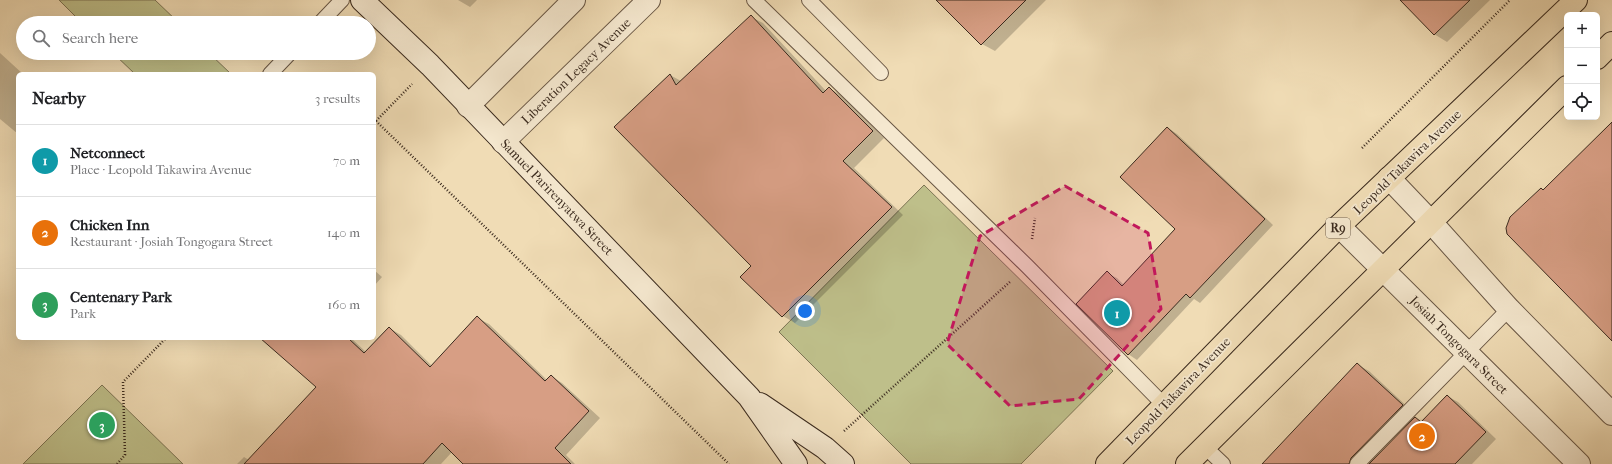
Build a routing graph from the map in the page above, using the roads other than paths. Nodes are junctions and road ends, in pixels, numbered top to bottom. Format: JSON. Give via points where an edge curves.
{"nodes":[{"id":1,"x":342,"y":0,"type":"edge"},
{"id":2,"x":362,"y":0,"type":"edge"},
{"id":3,"x":574,"y":0,"type":"edge"},
{"id":4,"x":649,"y":0,"type":"edge"},
{"id":5,"x":754,"y":0,"type":"edge"},
{"id":6,"x":809,"y":0,"type":"edge"},
{"id":7,"x":1576,"y":0,"type":"edge"},
{"id":8,"x":327,"y":16,"type":"edge"},
{"id":9,"x":1612,"y":43,"type":"edge"},
{"id":10,"x":1600,"y":55,"type":"edge"},
{"id":11,"x":283,"y":60,"type":"edge"},
{"id":12,"x":272,"y":72,"type":"edge"},
{"id":13,"x":881,"y":73,"type":"dead end"},
{"id":14,"x":1564,"y":90,"type":"edge"},
{"id":15,"x":468,"y":106,"type":"junction"},
{"id":16,"x":503,"y":142,"type":"junction"},
{"id":17,"x":1389,"y":178,"type":"junction"},
{"id":18,"x":1430,"y":221,"type":"junction"},
{"id":19,"x":1339,"y":226,"type":"junction"},
{"id":20,"x":1383,"y":270,"type":"junction"},
{"id":21,"x":1509,"y":309,"type":"junction"},
{"id":22,"x":1467,"y":353,"type":"junction"},
{"id":23,"x":749,"y":396,"type":"junction"},
{"id":24,"x":1164,"y":405,"type":"junction"},
{"id":25,"x":1612,"y":414,"type":"edge"},
{"id":26,"x":1205,"y":446,"type":"junction"},
{"id":27,"x":796,"y":464,"type":"edge"},
{"id":28,"x":843,"y":464,"type":"edge"},
{"id":29,"x":1107,"y":464,"type":"edge"},
{"id":30,"x":1187,"y":464,"type":"edge"},
{"id":31,"x":1223,"y":464,"type":"edge"},
{"id":32,"x":1357,"y":464,"type":"edge"},
{"id":33,"x":1579,"y":464,"type":"edge"}],
"edges":[{"from":1,"to":8,"type":"lane"},
{"from":2,"to":15,"type":"street","name":"Samuel Parirenyatwa Street","via":[[430,65]]},
{"from":3,"to":15,"type":"street"},
{"from":4,"to":16,"type":"street","name":"Liberation Legacy Avenue"},
{"from":5,"to":24,"type":"lane","via":[[1027,266]]},
{"from":6,"to":13,"type":"lane"},
{"from":7,"to":17,"type":"highway","name":"Leopold Takawira Avenue","number":"R9"},
{"from":9,"to":10,"type":"highway"},
{"from":11,"to":12,"type":"lane"},
{"from":14,"to":18,"type":"highway"},
{"from":15,"to":16,"type":"street","name":"Samuel Parirenyatwa Street"},
{"from":16,"to":23,"type":"street","name":"Samuel Parirenyatwa Street"},
{"from":17,"to":18,"type":"street"},
{"from":17,"to":19,"type":"highway","name":"Leopold Takawira Avenue","number":"R9"},
{"from":18,"to":20,"type":"highway"},
{"from":18,"to":21,"type":"street"},
{"from":19,"to":20,"type":"street","name":"Josiah Tongogara Street"},
{"from":19,"to":24,"type":"highway","name":"Leopold Takawira Avenue","number":"R9"},
{"from":20,"to":22,"type":"street","name":"Josiah Tongogara Street"},
{"from":20,"to":26,"type":"highway"},
{"from":21,"to":22,"type":"lane"},
{"from":21,"to":25,"type":"street"},
{"from":22,"to":32,"type":"lane"},
{"from":22,"to":33,"type":"street","name":"Josiah Tongogara Street"},
{"from":23,"to":27,"type":"street","name":"Samuel Parirenyatwa Street"},
{"from":23,"to":28,"type":"street","name":"Samuel Parirenyatwa Street","via":[[825,448]]},
{"from":24,"to":29,"type":"highway","name":"Leopold Takawira Avenue","number":"R9"},
{"from":26,"to":30,"type":"highway"},
{"from":26,"to":31,"type":"lane"}]}
